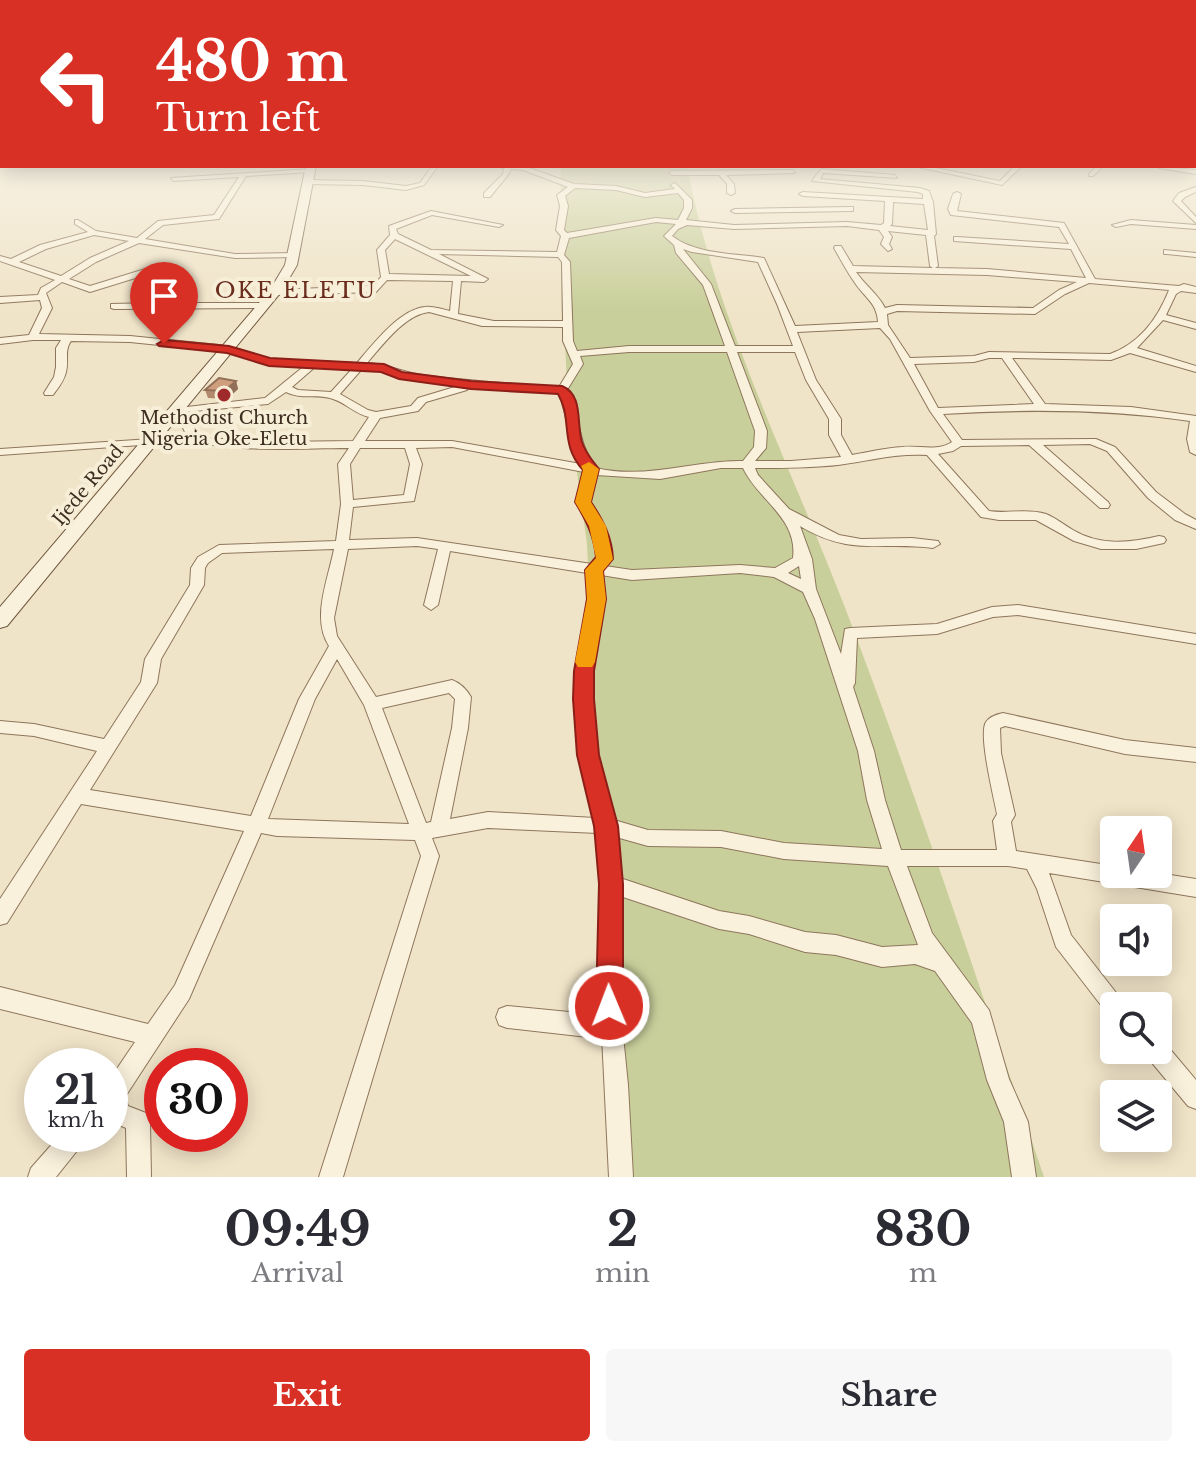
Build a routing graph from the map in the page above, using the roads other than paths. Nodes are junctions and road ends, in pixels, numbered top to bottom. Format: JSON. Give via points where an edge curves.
{"nodes":[{"id":1,"x":849,"y":198,"type":"edge"},
{"id":2,"x":228,"y":199,"type":"edge"},
{"id":3,"x":305,"y":199,"type":"edge"},
{"id":4,"x":562,"y":199,"type":"edge"},
{"id":5,"x":641,"y":199,"type":"edge"},
{"id":6,"x":656,"y":199,"type":"edge"},
{"id":7,"x":687,"y":199,"type":"edge"},
{"id":8,"x":731,"y":199,"type":"edge"},
{"id":9,"x":868,"y":199,"type":"edge"},
{"id":10,"x":928,"y":199,"type":"edge"},
{"id":11,"x":955,"y":199,"type":"edge"},
{"id":12,"x":1179,"y":199,"type":"edge"},
{"id":13,"x":889,"y":200,"type":"junction"},
{"id":14,"x":648,"y":202,"type":"junction"},
{"id":15,"x":929,"y":202,"type":"junction"},
{"id":16,"x":850,"y":209,"type":"junction"},
{"id":17,"x":735,"y":211,"type":"junction"},
{"id":18,"x":1194,"y":219,"type":"edge"},
{"id":19,"x":656,"y":220,"type":"junction"},
{"id":20,"x":78,"y":222,"type":"dead end"},
{"id":21,"x":683,"y":223,"type":"junction"},
{"id":22,"x":847,"y":224,"type":"junction"},
{"id":23,"x":499,"y":225,"type":"dead end"},
{"id":24,"x":1116,"y":225,"type":"dead end"},
{"id":25,"x":742,"y":226,"type":"junction"},
{"id":26,"x":882,"y":228,"type":"junction"},
{"id":27,"x":94,"y":233,"type":"junction"},
{"id":28,"x":932,"y":234,"type":"junction"},
{"id":29,"x":394,"y":235,"type":"junction"},
{"id":30,"x":565,"y":236,"type":"junction"},
{"id":31,"x":957,"y":239,"type":"dead end"},
{"id":32,"x":139,"y":240,"type":"junction"},
{"id":33,"x":678,"y":244,"type":"junction"},
{"id":34,"x":1072,"y":247,"type":"junction"},
{"id":35,"x":838,"y":248,"type":"dead end"},
{"id":36,"x":888,"y":249,"type":"dead end"},
{"id":37,"x":431,"y":251,"type":"junction"},
{"id":38,"x":1167,"y":252,"type":"dead end"},
{"id":39,"x":294,"y":255,"type":"junction"},
{"id":40,"x":560,"y":255,"type":"junction"},
{"id":41,"x":1196,"y":255,"type":"edge"},
{"id":42,"x":0,"y":258,"type":"edge"},
{"id":43,"x":14,"y":261,"type":"junction"},
{"id":44,"x":934,"y":266,"type":"dead end"},
{"id":45,"x":851,"y":269,"type":"junction"},
{"id":46,"x":385,"y":277,"type":"junction"},
{"id":47,"x":63,"y":278,"type":"junction"},
{"id":48,"x":1091,"y":279,"type":"junction"},
{"id":49,"x":457,"y":280,"type":"junction"},
{"id":50,"x":1196,"y":283,"type":"edge"},
{"id":51,"x":1182,"y":288,"type":"junction"},
{"id":52,"x":1196,"y":290,"type":"edge"},
{"id":53,"x":275,"y":292,"type":"junction"},
{"id":54,"x":44,"y":297,"type":"junction"},
{"id":55,"x":0,"y":300,"type":"edge"},
{"id":56,"x":159,"y":304,"type":"junction"},
{"id":57,"x":114,"y":306,"type":"dead end"},
{"id":58,"x":264,"y":306,"type":"junction"},
{"id":59,"x":882,"y":312,"type":"junction"},
{"id":60,"x":454,"y":314,"type":"junction"},
{"id":61,"x":1159,"y":316,"type":"junction"},
{"id":62,"x":569,"y":324,"type":"junction"},
{"id":63,"x":883,"y":325,"type":"junction"},
{"id":64,"x":1196,"y":326,"type":"edge"},
{"id":65,"x":792,"y":329,"type":"junction"},
{"id":66,"x":33,"y":337,"type":"junction"},
{"id":67,"x":69,"y":337,"type":"junction"},
{"id":68,"x":0,"y":341,"type":"edge"},
{"id":69,"x":229,"y":349,"type":"junction"},
{"id":70,"x":799,"y":349,"type":"junction"},
{"id":71,"x":1129,"y":349,"type":"junction"},
{"id":72,"x":732,"y":351,"type":"junction"},
{"id":73,"x":573,"y":354,"type":"junction"},
{"id":74,"x":1005,"y":356,"type":"junction"},
{"id":75,"x":906,"y":361,"type":"junction"},
{"id":76,"x":269,"y":362,"type":"junction"},
{"id":77,"x":314,"y":363,"type":"junction"},
{"id":78,"x":362,"y":366,"type":"junction"},
{"id":79,"x":1196,"y":369,"type":"edge"},
{"id":80,"x":298,"y":377,"type":"junction"},
{"id":81,"x":471,"y":385,"type":"junction"},
{"id":82,"x":285,"y":387,"type":"junction"},
{"id":83,"x":562,"y":390,"type":"junction"},
{"id":84,"x":49,"y":393,"type":"dead end"},
{"id":85,"x":334,"y":395,"type":"junction"},
{"id":86,"x":1043,"y":409,"type":"junction"},
{"id":87,"x":1196,"y":409,"type":"edge"},
{"id":88,"x":935,"y":411,"type":"junction"},
{"id":89,"x":1145,"y":412,"type":"junction"},
{"id":90,"x":175,"y":414,"type":"junction"},
{"id":91,"x":376,"y":415,"type":"junction"},
{"id":92,"x":1196,"y":419,"type":"edge"},
{"id":93,"x":151,"y":442,"type":"junction"},
{"id":94,"x":1032,"y":442,"type":"junction"},
{"id":95,"x":359,"y":444,"type":"junction"},
{"id":96,"x":409,"y":444,"type":"junction"},
{"id":97,"x":954,"y":446,"type":"junction"},
{"id":98,"x":0,"y":452,"type":"edge"},
{"id":99,"x":930,"y":452,"type":"junction"},
{"id":100,"x":1196,"y":452,"type":"edge"},
{"id":101,"x":848,"y":459,"type":"junction"},
{"id":102,"x":747,"y":463,"type":"junction"},
{"id":103,"x":580,"y":464,"type":"junction"},
{"id":104,"x":946,"y":469,"type":"junction"},
{"id":105,"x":347,"y":504,"type":"junction"},
{"id":106,"x":1104,"y":505,"type":"dead end"},
{"id":107,"x":788,"y":513,"type":"junction"},
{"id":108,"x":1196,"y":525,"type":"edge"},
{"id":109,"x":1159,"y":540,"type":"dead end"},
{"id":110,"x":342,"y":544,"type":"junction"},
{"id":111,"x":933,"y":544,"type":"dead end"},
{"id":112,"x":445,"y":546,"type":"junction"},
{"id":113,"x":801,"y":551,"type":"junction"},
{"id":114,"x":594,"y":570,"type":"junction"},
{"id":115,"x":777,"y":573,"type":"junction"},
{"id":116,"x":809,"y":589,"type":"junction"},
{"id":117,"x":8,"y":601,"type":"edge"},
{"id":118,"x":431,"y":605,"type":"dead end"},
{"id":119,"x":822,"y":619,"type":"junction"},
{"id":120,"x":0,"y":621,"type":"edge"},
{"id":121,"x":850,"y":633,"type":"junction"},
{"id":122,"x":1196,"y":639,"type":"edge"},
{"id":123,"x":337,"y":645,"type":"junction"},
{"id":124,"x":846,"y":691,"type":"junction"},
{"id":125,"x":372,"y":704,"type":"junction"},
{"id":126,"x":0,"y":727,"type":"edge"},
{"id":127,"x":106,"y":746,"type":"junction"},
{"id":128,"x":1196,"y":755,"type":"edge"},
{"id":129,"x":78,"y":796,"type":"junction"},
{"id":130,"x":256,"y":825,"type":"junction"},
{"id":131,"x":606,"y":826,"type":"junction"},
{"id":132,"x":439,"y":828,"type":"junction"},
{"id":133,"x":419,"y":832,"type":"junction"},
{"id":134,"x":895,"y":858,"type":"junction"},
{"id":135,"x":1008,"y":858,"type":"junction"},
{"id":136,"x":1034,"y":864,"type":"junction"},
{"id":137,"x":611,"y":884,"type":"junction"},
{"id":138,"x":1196,"y":888,"type":"edge"},
{"id":139,"x":0,"y":916,"type":"edge"},
{"id":140,"x":920,"y":947,"type":"junction"},
{"id":141,"x":1103,"y":992,"type":"edge"},
{"id":142,"x":0,"y":998,"type":"edge"},
{"id":143,"x":507,"y":1017,"type":"dead end"},
{"id":144,"x":611,"y":1025,"type":"junction"},
{"id":145,"x":153,"y":1036,"type":"junction"},
{"id":146,"x":1168,"y":1064,"type":"edge"},
{"id":147,"x":128,"y":1074,"type":"edge"},
{"id":148,"x":1196,"y":1098,"type":"edge"},
{"id":149,"x":128,"y":1117,"type":"edge"},
{"id":150,"x":61,"y":1152,"type":"edge"},
{"id":151,"x":40,"y":1177,"type":"edge"},
{"id":152,"x":139,"y":1177,"type":"edge"},
{"id":153,"x":331,"y":1177,"type":"edge"},
{"id":154,"x":621,"y":1177,"type":"edge"},
{"id":155,"x":1024,"y":1177,"type":"edge"}],
"edges":[{"from":1,"to":16,"type":"street"},
{"from":2,"to":32,"type":"street","via":[[216,217],[165,222]]},
{"from":3,"to":39,"type":"main road","name":"Ijede Road"},
{"from":4,"to":30,"type":"street","via":[[560,230]]},
{"from":5,"to":14,"type":"street"},
{"from":6,"to":14,"type":"street"},
{"from":7,"to":21,"type":"street"},
{"from":8,"to":17,"type":"street"},
{"from":9,"to":13,"type":"street"},
{"from":10,"to":15,"type":"street"},
{"from":11,"to":34,"type":"street","via":[[954,213],[1057,223],[1068,233]]},
{"from":12,"to":18,"type":"street"},
{"from":13,"to":15,"type":"street"},
{"from":13,"to":26,"type":"street","via":[[888,224]]},
{"from":14,"to":19,"type":"street"},
{"from":15,"to":28,"type":"street"},
{"from":16,"to":17,"type":"street"},
{"from":16,"to":22,"type":"street"},
{"from":17,"to":25,"type":"street"},
{"from":18,"to":24,"type":"street"},
{"from":19,"to":21,"type":"street"},
{"from":19,"to":30,"type":"street"},
{"from":20,"to":27,"type":"street"},
{"from":21,"to":25,"type":"street"},
{"from":21,"to":33,"type":"street","via":[[668,236]]},
{"from":22,"to":25,"type":"street"},
{"from":22,"to":26,"type":"street"},
{"from":23,"to":29,"type":"street","via":[[431,213],[392,228]]},
{"from":26,"to":28,"type":"street"},
{"from":26,"to":36,"type":"street"},
{"from":27,"to":32,"type":"street"},
{"from":27,"to":43,"type":"street"},
{"from":28,"to":44,"type":"street"},
{"from":29,"to":37,"type":"street"},
{"from":29,"to":46,"type":"street","via":[[381,250]]},
{"from":30,"to":40,"type":"street"},
{"from":31,"to":34,"type":"street"},
{"from":32,"to":39,"type":"street","via":[[235,256]]},
{"from":32,"to":47,"type":"street"},
{"from":33,"to":65,"type":"street","via":[[761,260]]},
{"from":33,"to":72,"type":"street","via":[[707,284]]},
{"from":34,"to":48,"type":"street"},
{"from":35,"to":45,"type":"street"},
{"from":37,"to":40,"type":"street"},
{"from":37,"to":49,"type":"street","via":[[484,277]]},
{"from":38,"to":41,"type":"street"},
{"from":39,"to":53,"type":"main road","name":"Ijede Road"},
{"from":40,"to":62,"type":"street","via":[[566,262]]},
{"from":42,"to":43,"type":"street"},
{"from":43,"to":47,"type":"street"},
{"from":45,"to":48,"type":"street"},
{"from":45,"to":59,"type":"street"},
{"from":46,"to":49,"type":"street"},
{"from":46,"to":53,"type":"street","via":[[367,292]]},
{"from":47,"to":54,"type":"street","via":[[42,293]]},
{"from":47,"to":56,"type":"street","via":[[90,289],[145,272],[180,282]]},
{"from":48,"to":51,"type":"street"},
{"from":48,"to":59,"type":"street","via":[[1035,311]]},
{"from":49,"to":60,"type":"street"},
{"from":50,"to":51,"type":"street"},
{"from":51,"to":52,"type":"street"},
{"from":51,"to":61,"type":"street","via":[[1172,292]]},
{"from":53,"to":58,"type":"main road","name":"Ijede Road"},
{"from":54,"to":55,"type":"street"},
{"from":54,"to":66,"type":"street","via":[[45,316]]},
{"from":56,"to":57,"type":"street"},
{"from":56,"to":58,"type":"street"},
{"from":58,"to":69,"type":"main road","name":"Ijede Road"},
{"from":59,"to":63,"type":"street"},
{"from":60,"to":62,"type":"street","via":[[497,324]]},
{"from":60,"to":78,"type":"street","via":[[415,313],[390,331]]},
{"from":61,"to":64,"type":"street"},
{"from":61,"to":71,"type":"street"},
{"from":62,"to":73,"type":"street"},
{"from":63,"to":65,"type":"street"},
{"from":63,"to":75,"type":"street"},
{"from":65,"to":70,"type":"street"},
{"from":66,"to":67,"type":"street"},
{"from":66,"to":68,"type":"street"},
{"from":67,"to":69,"type":"street"},
{"from":67,"to":84,"type":"street","via":[[61,348],[58,383]]},
{"from":69,"to":76,"type":"street"},
{"from":69,"to":90,"type":"main road","name":"Ijede Road"},
{"from":70,"to":72,"type":"street"},
{"from":70,"to":101,"type":"street","via":[[835,419],[835,435]]},
{"from":71,"to":74,"type":"street","via":[[1105,358]]},
{"from":71,"to":79,"type":"street"},
{"from":72,"to":73,"type":"street"},
{"from":72,"to":102,"type":"street","via":[[761,431],[760,448]]},
{"from":73,"to":83,"type":"street","via":[[578,364]]},
{"from":74,"to":75,"type":"street"},
{"from":74,"to":86,"type":"street"},
{"from":75,"to":88,"type":"street"},
{"from":76,"to":77,"type":"street"},
{"from":76,"to":80,"type":"street","via":[[274,370]]},
{"from":77,"to":78,"type":"street"},
{"from":77,"to":80,"type":"street"},
{"from":78,"to":81,"type":"street"},
{"from":78,"to":85,"type":"street"},
{"from":80,"to":82,"type":"street"},
{"from":81,"to":83,"type":"street"},
{"from":81,"to":91,"type":"street","via":[[422,400],[414,409]]},
{"from":82,"to":85,"type":"street","via":[[296,393]]},
{"from":82,"to":90,"type":"street","via":[[262,402]]},
{"from":83,"to":103,"type":"street","via":[[571,403]]},
{"from":85,"to":91,"type":"street","via":[[357,411]]},
{"from":86,"to":88,"type":"street"},
{"from":86,"to":89,"type":"street"},
{"from":87,"to":89,"type":"street"},
{"from":88,"to":97,"type":"street"},
{"from":89,"to":92,"type":"street"},
{"from":90,"to":93,"type":"main road","name":"Ijede Road"},
{"from":90,"to":95,"type":"street","via":[[197,440]]},
{"from":91,"to":95,"type":"street"},
{"from":92,"to":100,"type":"street"},
{"from":93,"to":98,"type":"street"},
{"from":93,"to":117,"type":"main road","name":"Ijede Road"},
{"from":94,"to":97,"type":"street"},
{"from":94,"to":106,"type":"street"},
{"from":94,"to":108,"type":"street","via":[[1092,441],[1111,449],[1152,495]]},
{"from":95,"to":96,"type":"street"},
{"from":95,"to":105,"type":"street","via":[[342,469]]},
{"from":96,"to":103,"type":"street","via":[[463,446]]},
{"from":96,"to":105,"type":"street","via":[[416,464],[410,498]]},
{"from":97,"to":99,"type":"street"},
{"from":97,"to":104,"type":"street"},
{"from":99,"to":101,"type":"street","via":[[904,450]]},
{"from":99,"to":104,"type":"street"},
{"from":101,"to":102,"type":"street"},
{"from":102,"to":103,"type":"street","via":[[660,475],[611,474]]},
{"from":102,"to":107,"type":"street"},
{"from":103,"to":114,"type":"street","via":[[583,502],[598,526],[605,559]]},
{"from":104,"to":109,"type":"street","via":[[985,514],[1041,517],[1090,545],[1119,547]]},
{"from":105,"to":110,"type":"street"},
{"from":107,"to":111,"type":"street","via":[[841,539]]},
{"from":107,"to":113,"type":"street"},
{"from":110,"to":112,"type":"street"},
{"from":110,"to":123,"type":"street","via":[[327,618]]},
{"from":110,"to":127,"type":"street","via":[[231,548],[210,554],[159,647],[149,683]]},
{"from":112,"to":114,"type":"street"},
{"from":112,"to":118,"type":"street"},
{"from":113,"to":115,"type":"street","via":[[800,560]]},
{"from":113,"to":116,"type":"street"},
{"from":114,"to":115,"type":"street","via":[[632,575],[734,569]]},
{"from":114,"to":131,"type":"street","via":[[596,599],[584,699],[588,755]]},
{"from":115,"to":116,"type":"street"},
{"from":116,"to":119,"type":"street"},
{"from":117,"to":120,"type":"main road","name":"Ijede Road"},
{"from":119,"to":121,"type":"street"},
{"from":119,"to":124,"type":"street"},
{"from":121,"to":122,"type":"street","via":[[937,629],[1018,610]]},
{"from":121,"to":124,"type":"street"},
{"from":123,"to":125,"type":"street"},
{"from":123,"to":130,"type":"street","via":[[307,699]]},
{"from":124,"to":134,"type":"street"},
{"from":125,"to":132,"type":"street","via":[[452,686],[463,697]]},
{"from":125,"to":133,"type":"street"},
{"from":126,"to":127,"type":"street"},
{"from":127,"to":129,"type":"street"},
{"from":128,"to":135,"type":"street","via":[[1125,747],[1003,719],[992,725]]},
{"from":129,"to":130,"type":"street"},
{"from":129,"to":139,"type":"street"},
{"from":130,"to":133,"type":"street"},
{"from":130,"to":145,"type":"street","via":[[182,992]]},
{"from":131,"to":132,"type":"street","via":[[488,820]]},
{"from":131,"to":134,"type":"street","via":[[660,840],[721,839],[784,851]]},
{"from":131,"to":137,"type":"street"},
{"from":132,"to":133,"type":"street"},
{"from":133,"to":153,"type":"street","via":[[430,856]]},
{"from":134,"to":135,"type":"street"},
{"from":134,"to":140,"type":"street"},
{"from":135,"to":136,"type":"street"},
{"from":136,"to":138,"type":"street"},
{"from":136,"to":141,"type":"street","via":[[1063,940]]},
{"from":137,"to":140,"type":"street","via":[[805,942],[882,957]]},
{"from":137,"to":144,"type":"street"},
{"from":140,"to":155,"type":"street","via":[[939,962],[981,1018],[1016,1122]]},
{"from":142,"to":145,"type":"street"},
{"from":143,"to":144,"type":"street"},
{"from":144,"to":154,"type":"street"},
{"from":145,"to":147,"type":"street"},
{"from":146,"to":148,"type":"street"},
{"from":149,"to":152,"type":"street","via":[[138,1121]]},
{"from":150,"to":151,"type":"street"}]}
